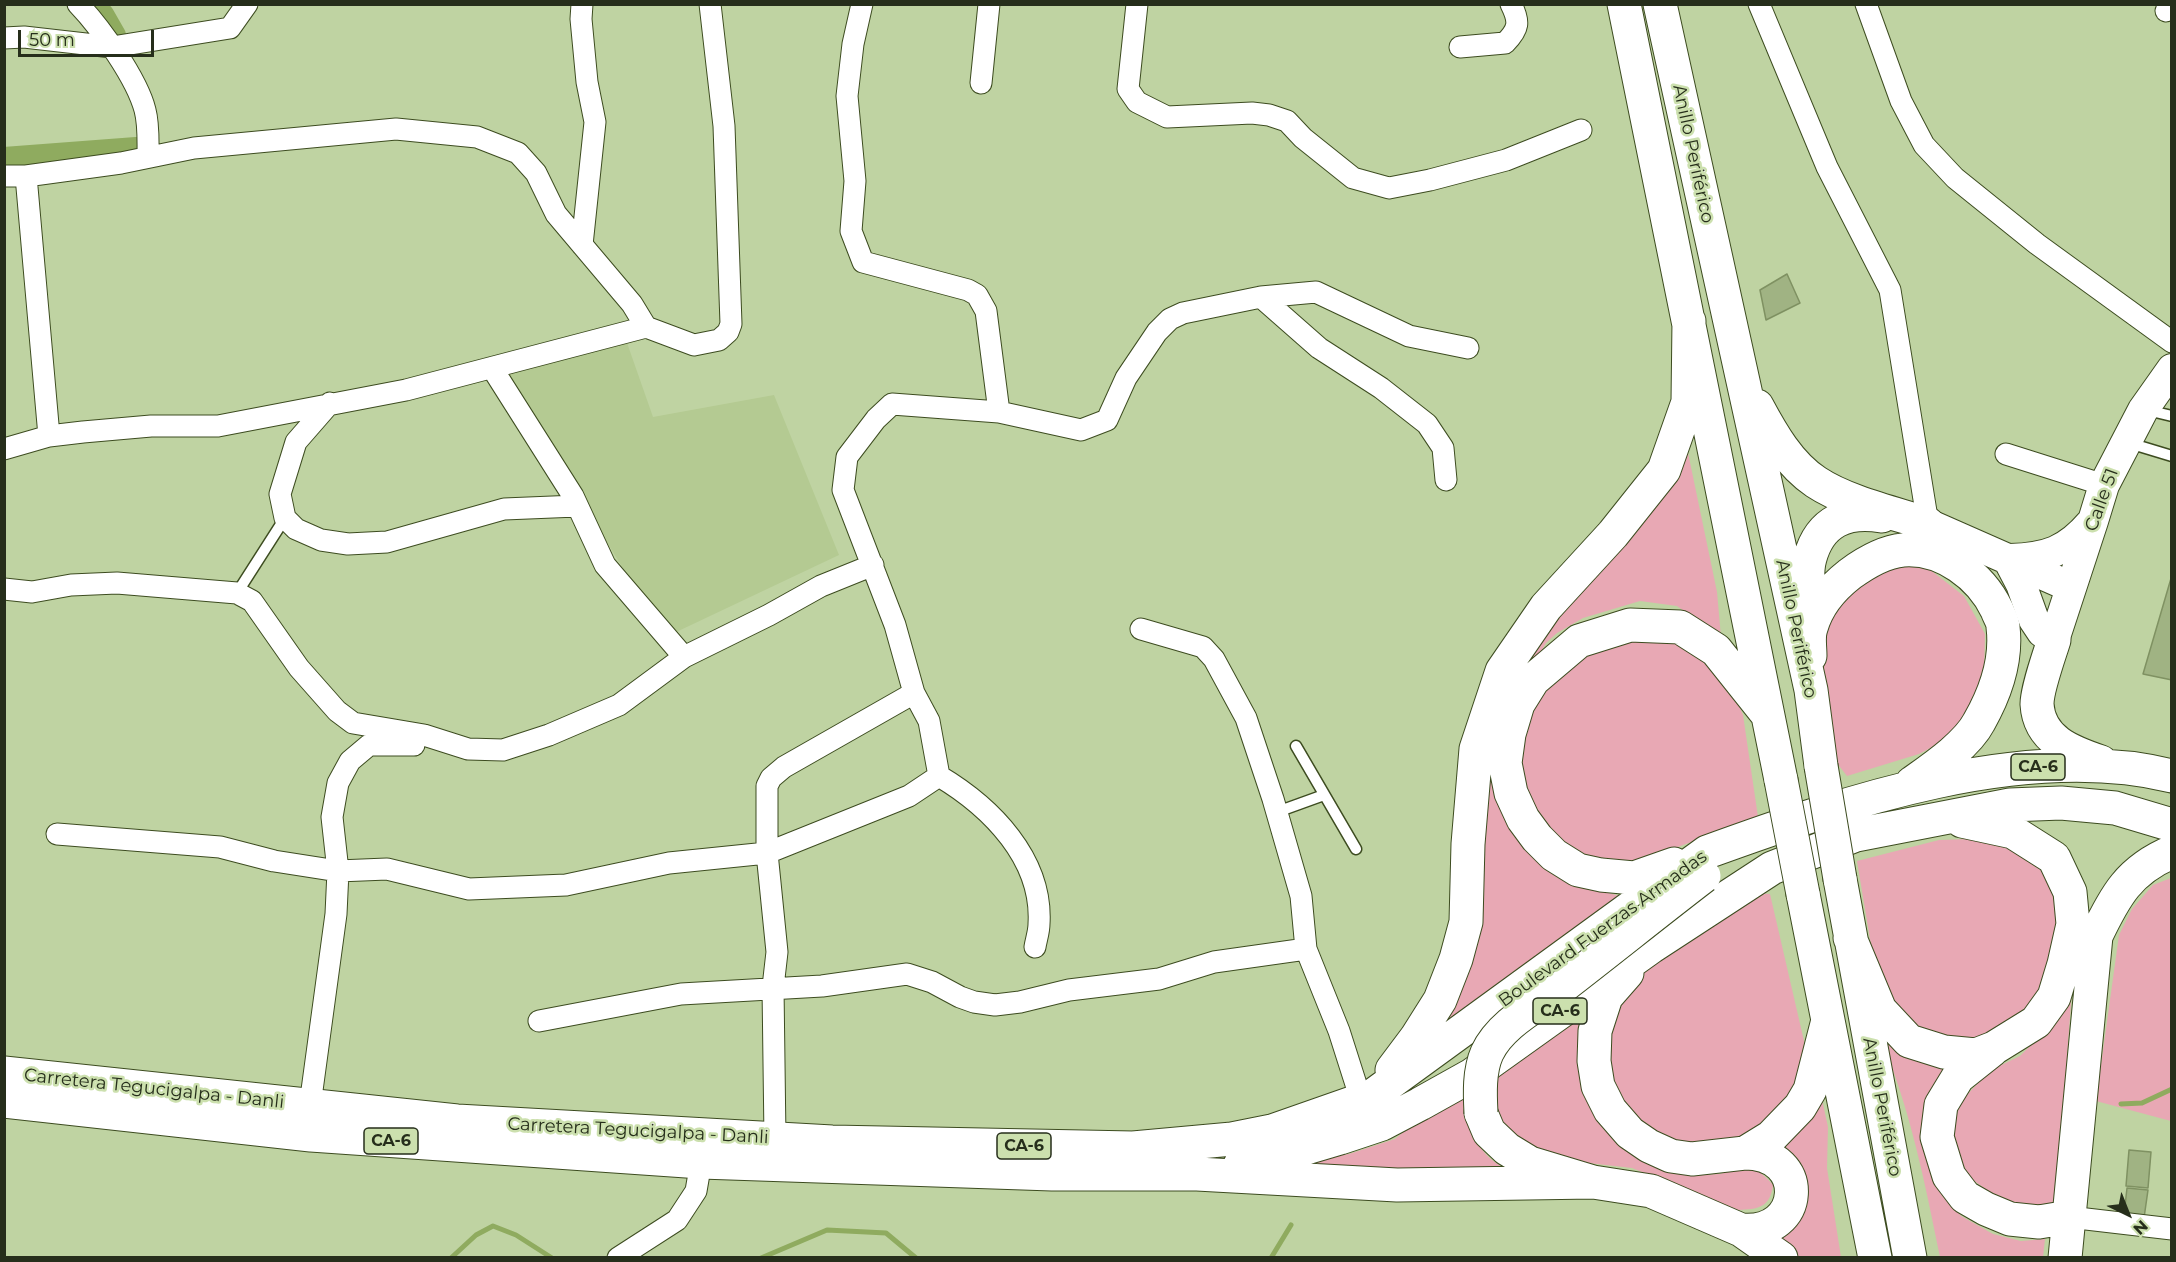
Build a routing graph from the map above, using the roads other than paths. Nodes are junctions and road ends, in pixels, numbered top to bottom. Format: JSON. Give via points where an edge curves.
{"nodes":[{"id":1,"x":78,"y":4,"type":"edge"},
{"id":2,"x":247,"y":4,"type":"edge"},
{"id":3,"x":582,"y":4,"type":"edge"},
{"id":4,"x":710,"y":4,"type":"edge"},
{"id":5,"x":862,"y":4,"type":"edge"},
{"id":6,"x":989,"y":4,"type":"edge"},
{"id":7,"x":1137,"y":4,"type":"edge"},
{"id":8,"x":1511,"y":4,"type":"edge"},
{"id":9,"x":1624,"y":4,"type":"edge"},
{"id":10,"x":1660,"y":4,"type":"edge"},
{"id":11,"x":1759,"y":4,"type":"edge"},
{"id":12,"x":1866,"y":4,"type":"edge"},
{"id":13,"x":4,"y":39,"type":"edge"},
{"id":14,"x":112,"y":47,"type":"junction"},
{"id":15,"x":1460,"y":47,"type":"dead end"},
{"id":16,"x":981,"y":83,"type":"dead end"},
{"id":17,"x":1581,"y":130,"type":"dead end"},
{"id":18,"x":148,"y":157,"type":"junction"},
{"id":19,"x":4,"y":176,"type":"edge"},
{"id":20,"x":26,"y":176,"type":"junction"},
{"id":21,"x":582,"y":245,"type":"junction"},
{"id":22,"x":1261,"y":297,"type":"junction"},
{"id":23,"x":1689,"y":321,"type":"junction"},
{"id":24,"x":646,"y":327,"type":"junction"},
{"id":25,"x":2172,"y":342,"type":"edge"},
{"id":26,"x":1468,"y":348,"type":"dead end"},
{"id":27,"x":492,"y":368,"type":"junction"},
{"id":28,"x":2172,"y":369,"type":"edge"},
{"id":29,"x":1742,"y":378,"type":"junction"},
{"id":30,"x":330,"y":403,"type":"junction"},
{"id":31,"x":999,"y":412,"type":"junction"},
{"id":32,"x":2157,"y":413,"type":"edge"},
{"id":33,"x":49,"y":436,"type":"junction"},
{"id":34,"x":2126,"y":442,"type":"junction"},
{"id":35,"x":4,"y":449,"type":"edge"},
{"id":36,"x":2006,"y":454,"type":"dead end"},
{"id":37,"x":2172,"y":456,"type":"edge"},
{"id":38,"x":1446,"y":480,"type":"dead end"},
{"id":39,"x":2104,"y":485,"type":"junction"},
{"id":40,"x":577,"y":506,"type":"junction"},
{"id":41,"x":285,"y":518,"type":"junction"},
{"id":42,"x":2094,"y":521,"type":"junction"},
{"id":43,"x":1928,"y":524,"type":"junction"},
{"id":44,"x":2008,"y":559,"type":"junction"},
{"id":45,"x":873,"y":565,"type":"junction"},
{"id":46,"x":2071,"y":587,"type":"junction"},
{"id":47,"x":4,"y":589,"type":"edge"},
{"id":48,"x":237,"y":593,"type":"junction"},
{"id":49,"x":1142,"y":629,"type":"dead end"},
{"id":50,"x":1810,"y":630,"type":"junction"},
{"id":51,"x":2054,"y":640,"type":"junction"},
{"id":52,"x":684,"y":657,"type":"junction"},
{"id":53,"x":1811,"y":690,"type":"junction"},
{"id":54,"x":914,"y":693,"type":"junction"},
{"id":55,"x":1770,"y":717,"type":"junction"},
{"id":56,"x":444,"y":741,"type":"junction"},
{"id":57,"x":1296,"y":746,"type":"dead end"},
{"id":58,"x":2111,"y":765,"type":"junction"},
{"id":59,"x":939,"y":776,"type":"junction"},
{"id":60,"x":2172,"y":776,"type":"edge"},
{"id":61,"x":1905,"y":788,"type":"junction"},
{"id":62,"x":1324,"y":795,"type":"junction"},
{"id":63,"x":1277,"y":812,"type":"junction"},
{"id":64,"x":1912,"y":825,"type":"junction"},
{"id":65,"x":2172,"y":825,"type":"edge"},
{"id":66,"x":57,"y":834,"type":"dead end"},
{"id":67,"x":1356,"y":849,"type":"dead end"},
{"id":68,"x":2172,"y":852,"type":"edge"},
{"id":69,"x":767,"y":853,"type":"junction"},
{"id":70,"x":1706,"y":864,"type":"junction"},
{"id":71,"x":338,"y":871,"type":"junction"},
{"id":72,"x":1850,"y":938,"type":"junction"},
{"id":73,"x":1035,"y":947,"type":"dead end"},
{"id":74,"x":1651,"y":947,"type":"junction"},
{"id":75,"x":1306,"y":949,"type":"junction"},
{"id":76,"x":773,"y":987,"type":"junction"},
{"id":77,"x":1828,"y":1020,"type":"junction"},
{"id":78,"x":539,"y":1021,"type":"dead end"},
{"id":79,"x":1994,"y":1048,"type":"junction"},
{"id":80,"x":4,"y":1073,"type":"edge"},
{"id":81,"x":1367,"y":1098,"type":"junction"},
{"id":82,"x":4,"y":1101,"type":"edge"},
{"id":83,"x":311,"y":1120,"type":"junction"},
{"id":84,"x":1272,"y":1131,"type":"joint"},
{"id":85,"x":775,"y":1139,"type":"junction"},
{"id":86,"x":1745,"y":1153,"type":"junction"},
{"id":87,"x":701,"y":1162,"type":"junction"},
{"id":88,"x":1197,"y":1174,"type":"junction"},
{"id":89,"x":1593,"y":1182,"type":"junction"},
{"id":90,"x":2069,"y":1217,"type":"junction"},
{"id":91,"x":2172,"y":1229,"type":"edge"},
{"id":92,"x":1748,"y":1244,"type":"edge"},
{"id":93,"x":618,"y":1257,"type":"edge"},
{"id":94,"x":1781,"y":1257,"type":"edge"},
{"id":95,"x":1875,"y":1257,"type":"edge"},
{"id":96,"x":1910,"y":1257,"type":"edge"},
{"id":97,"x":2065,"y":1257,"type":"edge"}],
"edges":[{"from":1,"to":14,"type":"street"},
{"from":2,"to":14,"type":"street","via":[[230,28]]},
{"from":3,"to":21,"type":"street","via":[[587,82],[595,122]]},
{"from":4,"to":24,"type":"street","via":[[724,126],[731,324],[719,340],[694,345]]},
{"from":5,"to":31,"type":"street","via":[[847,96],[855,181],[851,231],[863,262],[977,295],[986,311]]},
{"from":6,"to":16,"type":"street"},
{"from":7,"to":17,"type":"street","via":[[1128,88],[1137,102],[1167,117],[1252,113],[1287,121],[1353,178],[1389,188],[1430,180],[1506,160]]},
{"from":8,"to":15,"type":"street","via":[[1518,18],[1515,33],[1505,43]]},
{"from":9,"to":23,"type":"highway","name":"Anillo Periférico"},
{"from":10,"to":29,"type":"highway","name":"Anillo Periférico"},
{"from":11,"to":43,"type":"street","via":[[1827,167],[1890,290]]},
{"from":12,"to":25,"type":"street","via":[[1900,101],[1924,144],[1955,178],[2037,244]]},
{"from":13,"to":14,"type":"street","via":[[24,37]]},
{"from":14,"to":18,"type":"street","via":[[140,94],[146,112]]},
{"from":18,"to":20,"type":"street"},
{"from":18,"to":21,"type":"street","via":[[194,148],[396,129],[477,137],[518,153],[536,173],[556,214]]},
{"from":19,"to":20,"type":"street"},
{"from":20,"to":33,"type":"street"},
{"from":21,"to":24,"type":"street","via":[[632,304]]},
{"from":22,"to":26,"type":"street","via":[[1316,292],[1409,336]]},
{"from":22,"to":31,"type":"street","via":[[1170,319],[1126,378],[1107,420],[1081,430]]},
{"from":22,"to":38,"type":"street","via":[[1319,348],[1427,424],[1443,448]]},
{"from":23,"to":55,"type":"highway","name":"Anillo Periférico"},
{"from":23,"to":81,"type":"highway","via":[[1688,402],[1664,470],[1613,534],[1546,607],[1502,671],[1476,749],[1466,922],[1456,959],[1440,1000],[1416,1038]]},
{"from":24,"to":27,"type":"street"},
{"from":27,"to":30,"type":"street","via":[[406,390]]},
{"from":27,"to":40,"type":"street"},
{"from":28,"to":32,"type":"street","name":"Calle 51"},
{"from":29,"to":43,"type":"highway","via":[[1774,438],[1815,481],[1836,493]]},
{"from":29,"to":53,"type":"highway","name":"Anillo Periférico"},
{"from":30,"to":33,"type":"street","via":[[218,426],[151,426]]},
{"from":30,"to":41,"type":"street","via":[[296,442],[280,494]]},
{"from":31,"to":45,"type":"street","via":[[892,404],[876,419],[847,457],[843,490]]},
{"from":32,"to":34,"type":"street","name":"Calle 51"},
{"from":33,"to":35,"type":"street"},
{"from":34,"to":37,"type":"lane"},
{"from":34,"to":39,"type":"street","name":"Calle 51"},
{"from":36,"to":39,"type":"street"},
{"from":39,"to":42,"type":"street","name":"Calle 51"},
{"from":40,"to":41,"type":"street","via":[[504,509],[387,542],[321,540],[296,529]]},
{"from":40,"to":52,"type":"street","via":[[605,565]]},
{"from":41,"to":48,"type":"lane"},
{"from":42,"to":44,"type":"street","via":[[2077,540],[2056,553]]},
{"from":42,"to":46,"type":"street","name":"Calle 51"},
{"from":43,"to":44,"type":"street"},
{"from":43,"to":50,"type":"highway","via":[[1857,514],[1841,517],[1826,530],[1809,560]]},
{"from":44,"to":46,"type":"street"},
{"from":44,"to":51,"type":"street","via":[[2034,620]]},
{"from":45,"to":52,"type":"street","via":[[821,586]]},
{"from":45,"to":54,"type":"street"},
{"from":46,"to":51,"type":"street","name":"Calle 51"},
{"from":47,"to":48,"type":"street","via":[[32,592],[71,585],[117,584]]},
{"from":48,"to":56,"type":"street","via":[[252,600],[300,668],[337,711],[353,723]]},
{"from":49,"to":63,"type":"street","via":[[1203,647],[1214,659],[1246,718]]},
{"from":50,"to":53,"type":"highway"},
{"from":50,"to":61,"type":"highway","via":[[1834,587],[1867,561],[1902,550],[1922,551],[1961,567],[1992,599],[2003,625],[2004,650],[1996,687],[1978,725],[1946,759]]},
{"from":51,"to":58,"type":"highway","via":[[2037,702],[2041,722],[2052,739],[2075,753]]},
{"from":52,"to":56,"type":"street","via":[[619,705],[549,735],[503,750],[468,749]]},
{"from":53,"to":72,"type":"highway","name":"Anillo Periférico","bridge":true},
{"from":54,"to":59,"type":"street","via":[[929,722]]},
{"from":54,"to":69,"type":"street","via":[[771,778],[766,798]]},
{"from":55,"to":70,"type":"highway","via":[[1716,650],[1680,627],[1630,625],[1579,641],[1533,680],[1518,704],[1505,763],[1511,793],[1523,819],[1554,855],[1578,870],[1634,878]]},
{"from":55,"to":77,"type":"highway","name":"Anillo Periférico","bridge":true},
{"from":56,"to":71,"type":"street","via":[[369,745],[350,761],[338,783],[332,817]]},
{"from":57,"to":62,"type":"lane"},
{"from":58,"to":60,"type":"highway","number":"CA-6"},
{"from":58,"to":61,"type":"highway","number":"CA-6","via":[[2014,768]]},
{"from":59,"to":69,"type":"street","via":[[909,796]]},
{"from":59,"to":73,"type":"street","via":[[993,818],[1012,839],[1028,867],[1038,902]]},
{"from":61,"to":70,"type":"highway","number":"CA-6","via":[[1765,831]]},
{"from":62,"to":63,"type":"lane"},
{"from":62,"to":67,"type":"lane"},
{"from":63,"to":75,"type":"street","via":[[1301,896]]},
{"from":64,"to":65,"type":"highway","number":"CA-6","via":[[2010,805],[2061,803],[2115,808]]},
{"from":64,"to":74,"type":"highway","number":"CA-6","via":[[1856,835],[1772,868]]},
{"from":64,"to":79,"type":"highway","via":[[1963,821],[2013,832],[2054,858],[2070,892],[2073,924],[2054,997],[2036,1022]]},
{"from":66,"to":71,"type":"street","via":[[220,847]]},
{"from":68,"to":90,"type":"highway","via":[[2151,861],[2130,879],[2096,936]]},
{"from":69,"to":71,"type":"street","via":[[669,863],[566,885],[469,889],[387,869]]},
{"from":69,"to":76,"type":"street","via":[[777,952]]},
{"from":70,"to":81,"type":"highway","name":"Boulevard Fuerzas Armadas","number":"CA-6"},
{"from":70,"to":89,"type":"highway","bridge":true,"via":[[1561,987],[1517,1019],[1487,1054],[1480,1093],[1481,1113],[1489,1132],[1530,1163]]},
{"from":71,"to":83,"type":"street"},
{"from":72,"to":79,"type":"highway","via":[[1880,1010],[1909,1041],[1944,1052],[1976,1055]]},
{"from":72,"to":96,"type":"highway","name":"Anillo Periférico"},
{"from":74,"to":86,"type":"highway","via":[[1606,998],[1595,1031],[1598,1086],[1610,1110],[1630,1133],[1649,1146],[1671,1156],[1692,1159]]},
{"from":74,"to":88,"type":"highway","number":"CA-6","via":[[1472,1075],[1391,1119],[1275,1157]]},
{"from":75,"to":76,"type":"street","via":[[1214,962],[1159,979],[1070,990],[995,1005],[974,1002],[907,974],[822,986]]},
{"from":75,"to":81,"type":"street"},
{"from":76,"to":78,"type":"street","via":[[681,994]]},
{"from":76,"to":85,"type":"street"},
{"from":77,"to":86,"type":"highway","via":[[1810,1090],[1800,1107],[1771,1137]]},
{"from":77,"to":95,"type":"highway","name":"Anillo Periférico"},
{"from":79,"to":90,"type":"highway","via":[[1958,1077],[1941,1105],[1937,1137],[1949,1176],[1965,1197],[2010,1219],[2038,1222]]},
{"from":80,"to":83,"type":"highway","name":"Carretera Tegucigalpa - Danli","number":"CA-6"},
{"from":81,"to":84,"type":"highway","name":"Boulevard Fuerzas Armadas","number":"CA-6"},
{"from":82,"to":83,"type":"highway","name":"Carretera Tegucigalpa - Danli","number":"CA-6"},
{"from":83,"to":85,"type":"highway","name":"Carretera Tegucigalpa - Danli","number":"CA-6","via":[[457,1121]]},
{"from":83,"to":87,"type":"highway","name":"Carretera Tegucigalpa - Danli","number":"CA-6"},
{"from":84,"to":85,"type":"highway","name":"Carretera Tegucigalpa - Danli","number":"CA-6","via":[[1232,1139],[1132,1148]]},
{"from":86,"to":92,"type":"highway","via":[[1759,1153],[1783,1167],[1792,1194],[1780,1220],[1755,1232]]},
{"from":87,"to":88,"type":"highway","name":"Carretera Tegucigalpa - Danli","number":"CA-6","via":[[1052,1174]]},
{"from":87,"to":93,"type":"street","via":[[696,1191],[677,1220]]},
{"from":88,"to":89,"type":"highway","via":[[1397,1185]]},
{"from":89,"to":92,"type":"highway","via":[[1651,1191],[1695,1209]]},
{"from":90,"to":91,"type":"street"},
{"from":90,"to":97,"type":"highway"},
{"from":92,"to":94,"type":"highway"}]}
